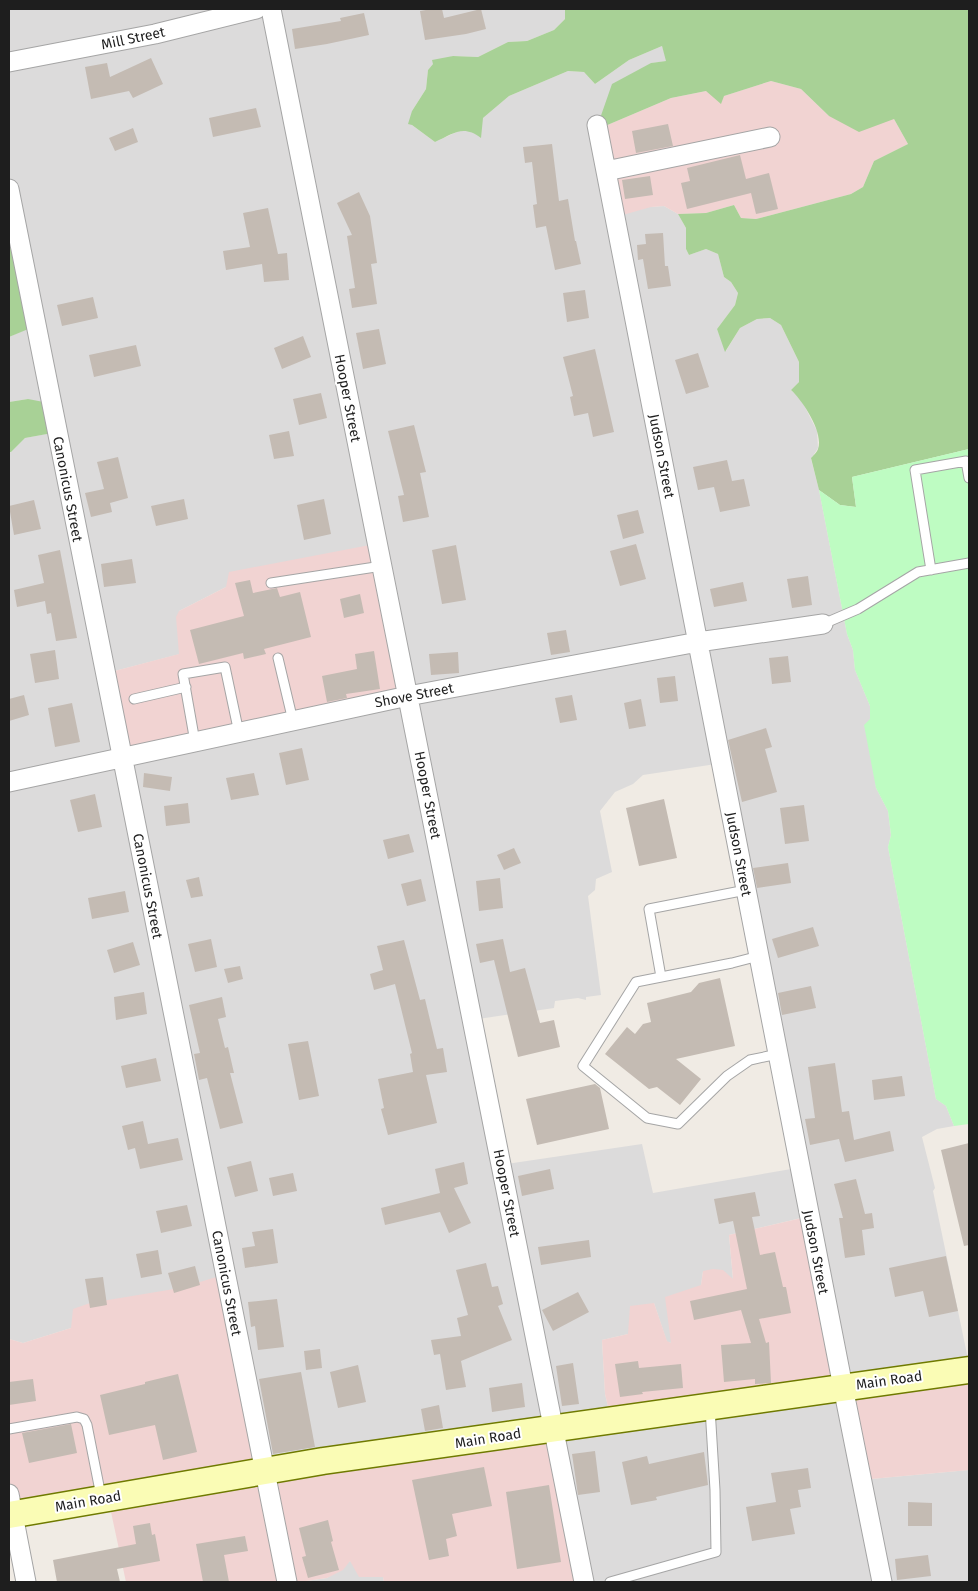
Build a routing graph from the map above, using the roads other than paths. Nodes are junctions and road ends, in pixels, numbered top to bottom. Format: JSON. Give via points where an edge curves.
{"nodes":[{"id":1,"x":256,"y":9,"type":"edge"},
{"id":2,"x":271,"y":9,"type":"edge"},
{"id":3,"x":9,"y":62,"type":"edge"},
{"id":4,"x":598,"y":125,"type":"dead end"},
{"id":5,"x":770,"y":137,"type":"dead end"},
{"id":6,"x":606,"y":171,"type":"junction"},
{"id":7,"x":9,"y":189,"type":"edge"},
{"id":8,"x":969,"y":478,"type":"edge"},
{"id":9,"x":969,"y":564,"type":"edge"},
{"id":10,"x":382,"y":566,"type":"junction"},
{"id":11,"x":930,"y":570,"type":"junction"},
{"id":12,"x":272,"y":583,"type":"dead end"},
{"id":13,"x":823,"y":624,"type":"joint"},
{"id":14,"x":698,"y":642,"type":"junction"},
{"id":15,"x":278,"y":658,"type":"dead end"},
{"id":16,"x":186,"y":687,"type":"junction"},
{"id":17,"x":408,"y":696,"type":"junction"},
{"id":18,"x":134,"y":699,"type":"dead end"},
{"id":19,"x":293,"y":721,"type":"junction"},
{"id":20,"x":239,"y":733,"type":"junction"},
{"id":21,"x":195,"y":742,"type":"junction"},
{"id":22,"x":122,"y":758,"type":"junction"},
{"id":23,"x":9,"y":782,"type":"edge"},
{"id":24,"x":746,"y":890,"type":"junction"},
{"id":25,"x":759,"y":956,"type":"junction"},
{"id":26,"x":661,"y":977,"type":"junction"},
{"id":27,"x":778,"y":1054,"type":"junction"},
{"id":28,"x":969,"y":1370,"type":"edge"},
{"id":29,"x":843,"y":1387,"type":"junction"},
{"id":30,"x":710,"y":1406,"type":"junction"},
{"id":31,"x":553,"y":1428,"type":"junction"},
{"id":32,"x":9,"y":1429,"type":"edge"},
{"id":33,"x":264,"y":1471,"type":"junction"},
{"id":34,"x":102,"y":1499,"type":"junction"},
{"id":35,"x":10,"y":1508,"type":"edge"},
{"id":36,"x":26,"y":1582,"type":"edge"},
{"id":37,"x":287,"y":1582,"type":"edge"},
{"id":38,"x":584,"y":1582,"type":"edge"},
{"id":39,"x":610,"y":1582,"type":"edge"},
{"id":40,"x":882,"y":1582,"type":"edge"}],
"edges":[{"from":1,"to":3,"type":"street","name":"Mill Street","via":[[155,34]]},
{"from":2,"to":10,"type":"street","name":"Hooper Street"},
{"from":4,"to":6,"type":"street","name":"Judson Street"},
{"from":5,"to":6,"type":"street"},
{"from":6,"to":14,"type":"street","name":"Judson Street"},
{"from":7,"to":22,"type":"street","name":"Canonicus Street"},
{"from":8,"to":11,"type":"lane","via":[[966,461],[915,470]]},
{"from":9,"to":11,"type":"lane"},
{"from":10,"to":12,"type":"lane"},
{"from":10,"to":17,"type":"street","name":"Hooper Street"},
{"from":11,"to":13,"type":"lane","via":[[918,572],[858,609]]},
{"from":13,"to":14,"type":"street","name":"Shove Street"},
{"from":14,"to":17,"type":"street","name":"Shove Street"},
{"from":14,"to":24,"type":"street","name":"Judson Street"},
{"from":15,"to":19,"type":"lane"},
{"from":16,"to":18,"type":"lane"},
{"from":16,"to":20,"type":"lane","via":[[183,674],[225,667]]},
{"from":16,"to":21,"type":"lane"},
{"from":17,"to":19,"type":"street","name":"Shove Street"},
{"from":17,"to":31,"type":"street","name":"Hooper Street"},
{"from":19,"to":20,"type":"street","name":"Shove Street"},
{"from":20,"to":21,"type":"street","name":"Shove Street"},
{"from":21,"to":22,"type":"street","name":"Shove Street"},
{"from":22,"to":23,"type":"street","name":"Shove Street"},
{"from":22,"to":33,"type":"street","name":"Canonicus Street"},
{"from":24,"to":25,"type":"street","name":"Judson Street"},
{"from":24,"to":26,"type":"lane","via":[[649,909]]},
{"from":25,"to":26,"type":"lane"},
{"from":25,"to":27,"type":"street","name":"Judson Street"},
{"from":26,"to":27,"type":"lane","via":[[636,982],[583,1066],[647,1118],[678,1124],[734,1070],[750,1060]]},
{"from":27,"to":29,"type":"street","name":"Judson Street"},
{"from":28,"to":29,"type":"main road","name":"Main Road"},
{"from":29,"to":30,"type":"main road","name":"Main Road"},
{"from":29,"to":40,"type":"street","name":"Judson Street"},
{"from":30,"to":31,"type":"main road","name":"Main Road"},
{"from":30,"to":39,"type":"lane","via":[[716,1552]]},
{"from":31,"to":33,"type":"main road","name":"Main Road"},
{"from":31,"to":38,"type":"street","name":"Hooper Street"},
{"from":32,"to":34,"type":"lane","via":[[77,1416],[84,1419]]},
{"from":33,"to":34,"type":"main road","name":"Main Road"},
{"from":33,"to":37,"type":"street","name":"Canonicus Street"},
{"from":34,"to":35,"type":"main road","name":"Main Road"},
{"from":35,"to":36,"type":"street"}]}
